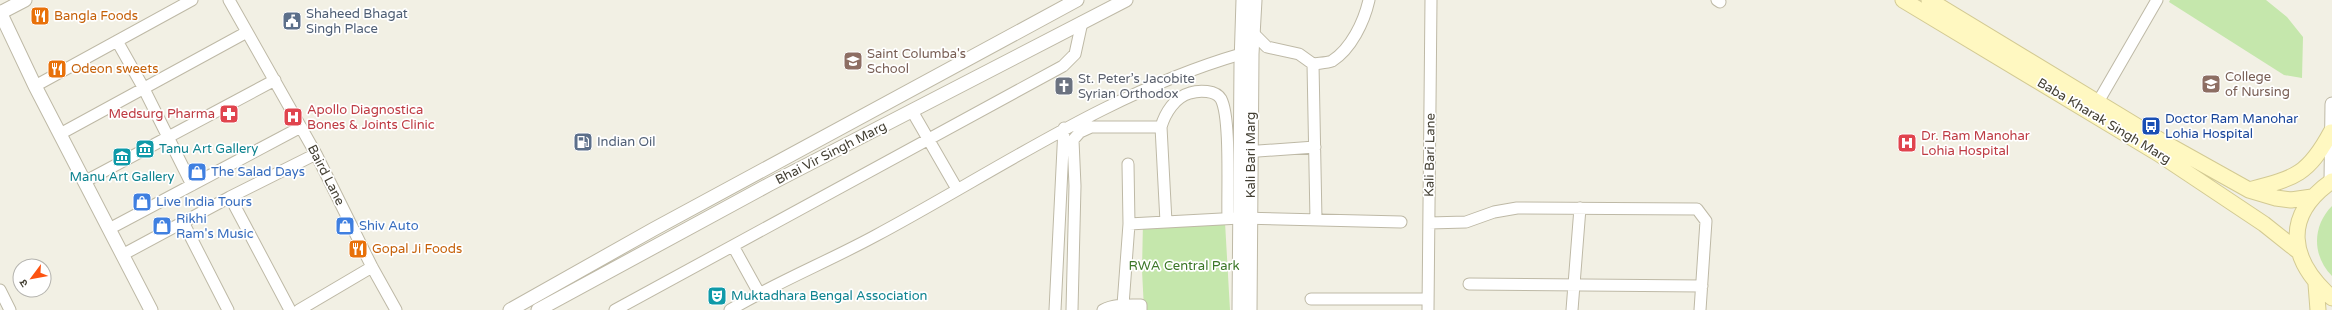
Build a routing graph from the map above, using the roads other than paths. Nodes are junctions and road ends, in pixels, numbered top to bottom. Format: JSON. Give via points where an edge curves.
{"nodes":[{"id":1,"x":25,"y":0,"type":"edge"},
{"id":2,"x":192,"y":0,"type":"edge"},
{"id":3,"x":229,"y":0,"type":"edge"},
{"id":4,"x":1078,"y":0,"type":"edge"},
{"id":5,"x":1126,"y":0,"type":"edge"},
{"id":6,"x":1244,"y":0,"type":"edge"},
{"id":7,"x":1255,"y":0,"type":"edge"},
{"id":8,"x":1368,"y":0,"type":"edge"},
{"id":9,"x":1431,"y":0,"type":"edge"},
{"id":10,"x":1903,"y":0,"type":"edge"},
{"id":11,"x":1929,"y":0,"type":"edge"},
{"id":12,"x":2157,"y":0,"type":"edge"},
{"id":13,"x":0,"y":13,"type":"edge"},
{"id":14,"x":1082,"y":22,"type":"junction"},
{"id":15,"x":1248,"y":31,"type":"junction"},
{"id":16,"x":247,"y":32,"type":"junction"},
{"id":17,"x":117,"y":41,"type":"junction"},
{"id":18,"x":1241,"y":54,"type":"junction"},
{"id":19,"x":1313,"y":64,"type":"junction"},
{"id":20,"x":275,"y":80,"type":"junction"},
{"id":21,"x":35,"y":86,"type":"junction"},
{"id":22,"x":143,"y":87,"type":"junction"},
{"id":23,"x":2098,"y":102,"type":"junction"},
{"id":24,"x":2332,"y":104,"type":"edge"},
{"id":25,"x":912,"y":111,"type":"junction"},
{"id":26,"x":302,"y":127,"type":"junction"},
{"id":27,"x":1161,"y":127,"type":"junction"},
{"id":28,"x":1064,"y":128,"type":"junction"},
{"id":29,"x":2331,"y":132,"type":"junction"},
{"id":30,"x":60,"y":134,"type":"junction"},
{"id":31,"x":167,"y":136,"type":"junction"},
{"id":32,"x":929,"y":140,"type":"junction"},
{"id":33,"x":1315,"y":147,"type":"junction"},
{"id":34,"x":1245,"y":152,"type":"junction"},
{"id":35,"x":316,"y":154,"type":"junction"},
{"id":36,"x":1128,"y":164,"type":"dead end"},
{"id":37,"x":2332,"y":181,"type":"edge"},
{"id":38,"x":84,"y":182,"type":"junction"},
{"id":39,"x":192,"y":185,"type":"junction"},
{"id":40,"x":957,"y":189,"type":"junction"},
{"id":41,"x":2249,"y":190,"type":"junction"},
{"id":42,"x":230,"y":197,"type":"junction"},
{"id":43,"x":2312,"y":197,"type":"junction"},
{"id":44,"x":1580,"y":208,"type":"junction"},
{"id":45,"x":1239,"y":218,"type":"junction"},
{"id":46,"x":1316,"y":220,"type":"junction"},
{"id":47,"x":182,"y":222,"type":"junction"},
{"id":48,"x":1166,"y":222,"type":"junction"},
{"id":49,"x":1401,"y":222,"type":"dead end"},
{"id":50,"x":1429,"y":223,"type":"junction"},
{"id":51,"x":1129,"y":224,"type":"junction"},
{"id":52,"x":109,"y":229,"type":"junction"},
{"id":53,"x":733,"y":246,"type":"junction"},
{"id":54,"x":2298,"y":251,"type":"junction"},
{"id":55,"x":122,"y":255,"type":"junction"},
{"id":56,"x":372,"y":267,"type":"junction"},
{"id":57,"x":1469,"y":284,"type":"dead end"},
{"id":58,"x":2316,"y":284,"type":"junction"},
{"id":59,"x":1574,"y":285,"type":"junction"},
{"id":60,"x":1702,"y":286,"type":"junction"},
{"id":61,"x":0,"y":290,"type":"edge"},
{"id":62,"x":759,"y":293,"type":"junction"},
{"id":63,"x":1312,"y":298,"type":"dead end"},
{"id":64,"x":2332,"y":298,"type":"edge"},
{"id":65,"x":1346,"y":304,"type":"edge"},
{"id":66,"x":1123,"y":305,"type":"junction"},
{"id":67,"x":1428,"y":305,"type":"edge"},
{"id":68,"x":10,"y":310,"type":"edge"},
{"id":69,"x":151,"y":310,"type":"edge"},
{"id":70,"x":228,"y":310,"type":"edge"},
{"id":71,"x":290,"y":310,"type":"edge"},
{"id":72,"x":299,"y":310,"type":"edge"},
{"id":73,"x":396,"y":310,"type":"edge"},
{"id":74,"x":510,"y":310,"type":"edge"},
{"id":75,"x":538,"y":310,"type":"edge"},
{"id":76,"x":616,"y":310,"type":"edge"},
{"id":77,"x":730,"y":310,"type":"edge"},
{"id":78,"x":1055,"y":310,"type":"edge"},
{"id":79,"x":1072,"y":310,"type":"edge"},
{"id":80,"x":1103,"y":310,"type":"edge"},
{"id":81,"x":1141,"y":310,"type":"edge"},
{"id":82,"x":1239,"y":310,"type":"edge"},
{"id":83,"x":1250,"y":310,"type":"edge"},
{"id":84,"x":1572,"y":310,"type":"edge"},
{"id":85,"x":1700,"y":310,"type":"edge"},
{"id":86,"x":2318,"y":310,"type":"edge"}],
"edges":[{"from":1,"to":13,"type":"street"},
{"from":2,"to":17,"type":"street"},
{"from":3,"to":16,"type":"street","name":"Baird Lane"},
{"from":4,"to":74,"type":"street","name":"Bhai Vir Singh Marg","via":[[656,227]]},
{"from":5,"to":14,"type":"street","name":"Bhai Vir Singh Marg"},
{"from":6,"to":15,"type":"street","name":"Kali Bari Marg"},
{"from":7,"to":15,"type":"street","name":"Kali Bari Marg"},
{"from":8,"to":19,"type":"street","via":[[1359,28],[1348,47],[1331,61]]},
{"from":9,"to":50,"type":"street","name":"Kali Bari Lane"},
{"from":10,"to":54,"type":"main road","name":"Baba Kharak Singh Marg","via":[[2159,154],[2264,224]]},
{"from":11,"to":23,"type":"main road","name":"Baba Kharak Singh Marg"},
{"from":12,"to":23,"type":"street"},
{"from":13,"to":21,"type":"street"},
{"from":14,"to":25,"type":"street","name":"Bhai Vir Singh Marg"},
{"from":14,"to":32,"type":"street","via":[[1075,54],[1070,61]]},
{"from":15,"to":18,"type":"street","name":"Kali Bari Marg"},
{"from":15,"to":19,"type":"street","via":[[1267,47],[1299,54]]},
{"from":15,"to":34,"type":"street","name":"Kali Bari Marg"},
{"from":16,"to":20,"type":"street","name":"Baird Lane"},
{"from":16,"to":22,"type":"street"},
{"from":17,"to":21,"type":"street"},
{"from":17,"to":22,"type":"street"},
{"from":18,"to":28,"type":"street","via":[[1199,66]]},
{"from":18,"to":34,"type":"street","name":"Kali Bari Marg"},
{"from":19,"to":33,"type":"street"},
{"from":20,"to":26,"type":"street","name":"Baird Lane"},
{"from":20,"to":31,"type":"street"},
{"from":21,"to":30,"type":"street"},
{"from":22,"to":30,"type":"street"},
{"from":22,"to":31,"type":"street"},
{"from":23,"to":41,"type":"main road","name":"Baba Kharak Singh Marg"},
{"from":24,"to":29,"type":"street"},
{"from":25,"to":32,"type":"street"},
{"from":25,"to":75,"type":"street","name":"Bhai Vir Singh Marg","via":[[770,184]]},
{"from":26,"to":35,"type":"street","name":"Baird Lane"},
{"from":26,"to":39,"type":"street"},
{"from":27,"to":45,"type":"street","via":[[1166,113],[1189,93],[1212,92],[1220,98],[1226,118]]},
{"from":27,"to":48,"type":"street"},
{"from":27,"to":79,"type":"street","via":[[1091,127],[1080,132],[1073,140],[1075,186]]},
{"from":28,"to":40,"type":"street"},
{"from":28,"to":78,"type":"street"},
{"from":29,"to":37,"type":"street"},
{"from":29,"to":41,"type":"main road","via":[[2318,156],[2301,172]]},
{"from":30,"to":38,"type":"street"},
{"from":31,"to":38,"type":"street"},
{"from":31,"to":39,"type":"street"},
{"from":32,"to":40,"type":"street"},
{"from":32,"to":53,"type":"street"},
{"from":33,"to":34,"type":"street"},
{"from":33,"to":46,"type":"street"},
{"from":34,"to":45,"type":"street","name":"Kali Bari Marg"},
{"from":35,"to":42,"type":"street"},
{"from":35,"to":56,"type":"street","name":"Baird Lane"},
{"from":36,"to":51,"type":"street"},
{"from":37,"to":43,"type":"main road"},
{"from":38,"to":52,"type":"street"},
{"from":39,"to":52,"type":"street"},
{"from":40,"to":62,"type":"street","via":[[874,236]]},
{"from":41,"to":43,"type":"main road","name":"Baba Kharak Singh Marg","via":[[2291,200]]},
{"from":42,"to":47,"type":"street"},
{"from":42,"to":71,"type":"street"},
{"from":43,"to":54,"type":"main road","via":[[2302,214],[2298,232]]},
{"from":44,"to":50,"type":"street","via":[[1517,208],[1494,212],[1466,222]]},
{"from":44,"to":59,"type":"street"},
{"from":44,"to":60,"type":"street","via":[[1697,209],[1706,221]]},
{"from":45,"to":46,"type":"street"},
{"from":45,"to":48,"type":"street"},
{"from":45,"to":82,"type":"street","name":"Kali Bari Marg"},
{"from":45,"to":83,"type":"street","name":"Kali Bari Marg"},
{"from":46,"to":49,"type":"street"},
{"from":47,"to":55,"type":"street"},
{"from":47,"to":70,"type":"street"},
{"from":48,"to":51,"type":"street"},
{"from":50,"to":67,"type":"street","name":"Kali Bari Lane"},
{"from":51,"to":66,"type":"street"},
{"from":52,"to":55,"type":"street"},
{"from":53,"to":62,"type":"street"},
{"from":53,"to":76,"type":"street"},
{"from":54,"to":58,"type":"main road","via":[[2305,269]]},
{"from":55,"to":69,"type":"street"},
{"from":56,"to":72,"type":"street"},
{"from":56,"to":73,"type":"street","name":"Baird Lane"},
{"from":57,"to":59,"type":"street"},
{"from":58,"to":64,"type":"main road"},
{"from":58,"to":86,"type":"main road"},
{"from":59,"to":60,"type":"street"},
{"from":59,"to":84,"type":"street"},
{"from":60,"to":85,"type":"street"},
{"from":61,"to":68,"type":"street"},
{"from":62,"to":77,"type":"street"},
{"from":63,"to":65,"type":"street"},
{"from":65,"to":67,"type":"street"},
{"from":66,"to":80,"type":"street"},
{"from":66,"to":81,"type":"street","via":[[1141,306]]}]}
